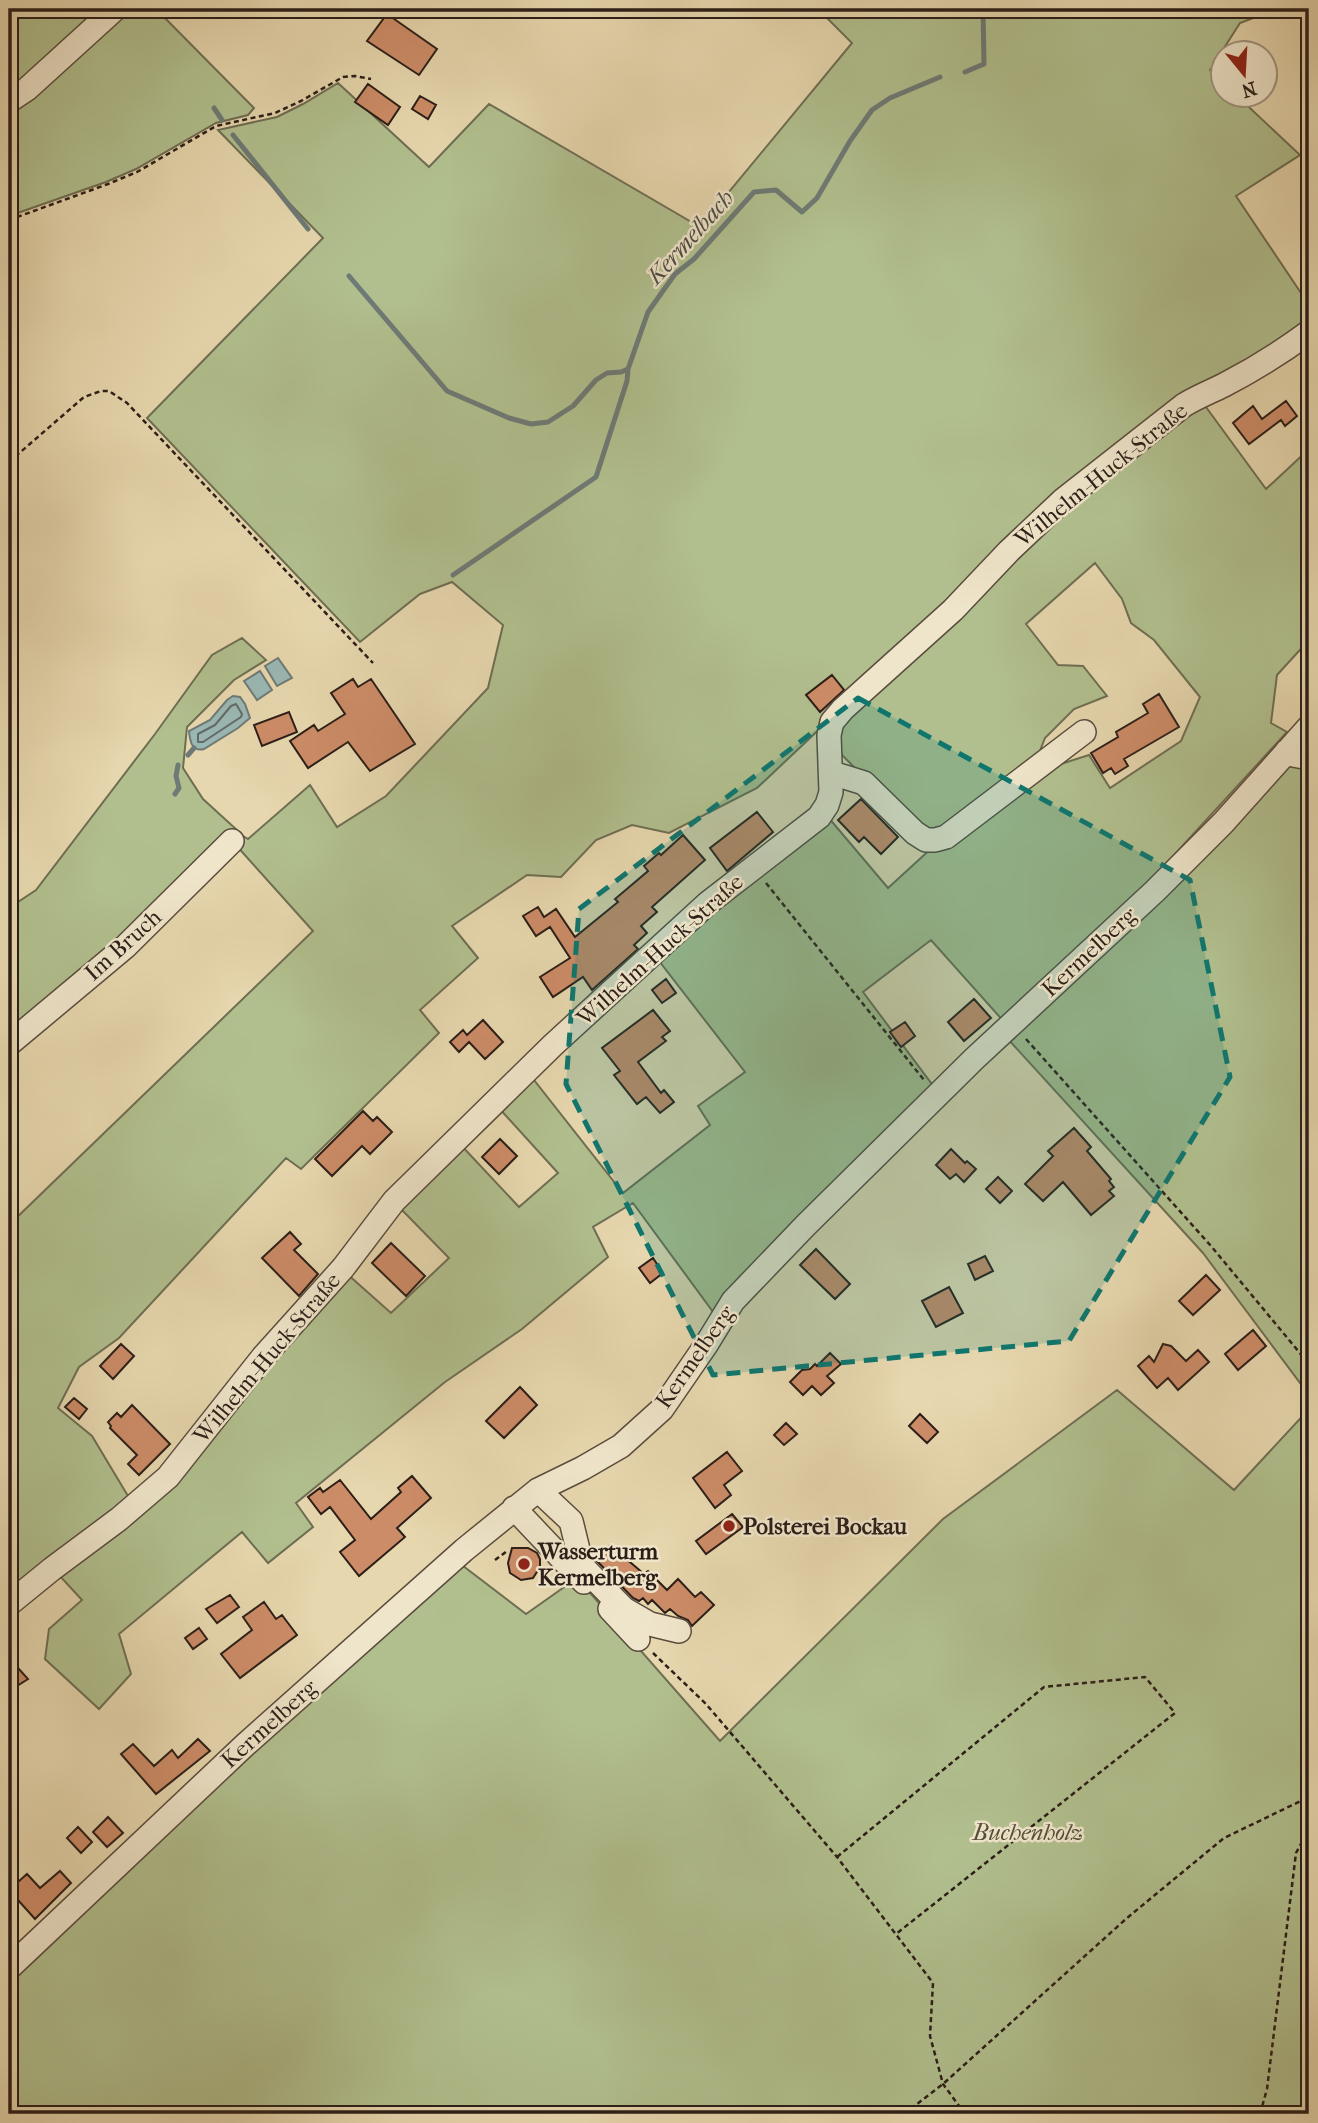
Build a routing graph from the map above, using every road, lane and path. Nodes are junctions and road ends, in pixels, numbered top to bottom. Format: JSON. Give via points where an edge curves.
{"nodes":[{"id":1,"x":115,"y":9,"type":"edge"},
{"id":2,"x":371,"y":79,"type":"dead end"},
{"id":3,"x":9,"y":101,"type":"edge"},
{"id":4,"x":9,"y":220,"type":"edge"},
{"id":5,"x":1309,"y":332,"type":"edge"},
{"id":6,"x":9,"y":463,"type":"edge"},
{"id":7,"x":373,"y":663,"type":"dead end"},
{"id":8,"x":1309,"y":727,"type":"edge"},
{"id":9,"x":1084,"y":732,"type":"dead end"},
{"id":10,"x":1298,"y":754,"type":"edge"},
{"id":11,"x":832,"y":773,"type":"junction"},
{"id":12,"x":232,"y":841,"type":"dead end"},
{"id":13,"x":753,"y":868,"type":"junction"},
{"id":14,"x":1013,"y":1023,"type":"junction"},
{"id":15,"x":9,"y":1044,"type":"edge"},
{"id":16,"x":937,"y":1096,"type":"junction"},
{"id":17,"x":1309,"y":1364,"type":"edge"},
{"id":18,"x":538,"y":1490,"type":"junction"},
{"id":19,"x":514,"y":1508,"type":"junction"},
{"id":20,"x":507,"y":1551,"type":"dead end"},
{"id":21,"x":495,"y":1560,"type":"dead end"},
{"id":22,"x":9,"y":1604,"type":"edge"},
{"id":23,"x":679,"y":1631,"type":"dead end"},
{"id":24,"x":638,"y":1639,"type":"joint"},
{"id":25,"x":1309,"y":1797,"type":"edge"},
{"id":26,"x":1309,"y":1829,"type":"edge"},
{"id":27,"x":836,"y":1857,"type":"junction"},
{"id":28,"x":896,"y":1934,"type":"junction"},
{"id":29,"x":9,"y":1968,"type":"edge"},
{"id":30,"x":943,"y":2084,"type":"junction"},
{"id":31,"x":904,"y":2114,"type":"edge"},
{"id":32,"x":965,"y":2114,"type":"edge"},
{"id":33,"x":1259,"y":2114,"type":"edge"}],
"edges":[{"from":1,"to":3,"type":"street"},
{"from":2,"to":4,"type":"path","via":[[343,77],[275,113],[216,126],[127,176]]},
{"from":5,"to":11,"type":"street","name":"Wilhelm-Huck-Straße","via":[[1184,405],[1054,509],[832,722]]},
{"from":6,"to":7,"type":"path","via":[[84,397],[109,391],[127,403]]},
{"from":8,"to":10,"type":"street","name":"Kermelberg"},
{"from":9,"to":11,"type":"street","via":[[946,837],[935,840],[915,833],[864,783]]},
{"from":10,"to":14,"type":"street","name":"Kermelberg"},
{"from":11,"to":13,"type":"street","name":"Wilhelm-Huck-Straße","via":[[831,792],[819,817]]},
{"from":12,"to":15,"type":"street","name":"Im Bruch","via":[[125,947]]},
{"from":13,"to":16,"type":"path"},
{"from":13,"to":22,"type":"street","name":"Wilhelm-Huck-Straße","via":[[708,903],[553,1045],[394,1201],[168,1477]]},
{"from":14,"to":16,"type":"street","name":"Kermelberg"},
{"from":14,"to":17,"type":"path"},
{"from":16,"to":18,"type":"street","name":"Kermelberg","via":[[733,1301],[662,1409],[621,1446]]},
{"from":18,"to":19,"type":"street","name":"Kermelberg"},
{"from":18,"to":23,"type":"street","via":[[570,1521],[582,1566],[624,1609],[650,1624]]},
{"from":19,"to":24,"type":"street"},
{"from":19,"to":29,"type":"street","name":"Kermelberg","via":[[245,1745]]},
{"from":20,"to":21,"type":"path"},
{"from":24,"to":27,"type":"path","via":[[706,1704]]},
{"from":25,"to":30,"type":"path","via":[[1224,1838]]},
{"from":26,"to":33,"type":"path","via":[[1296,1853],[1268,2089]]},
{"from":27,"to":28,"type":"path"},
{"from":27,"to":28,"type":"path","via":[[1044,1687],[1145,1677],[1175,1713]]},
{"from":28,"to":30,"type":"path","via":[[933,1983],[930,2036]]},
{"from":30,"to":31,"type":"path"},
{"from":30,"to":32,"type":"path"}]}
